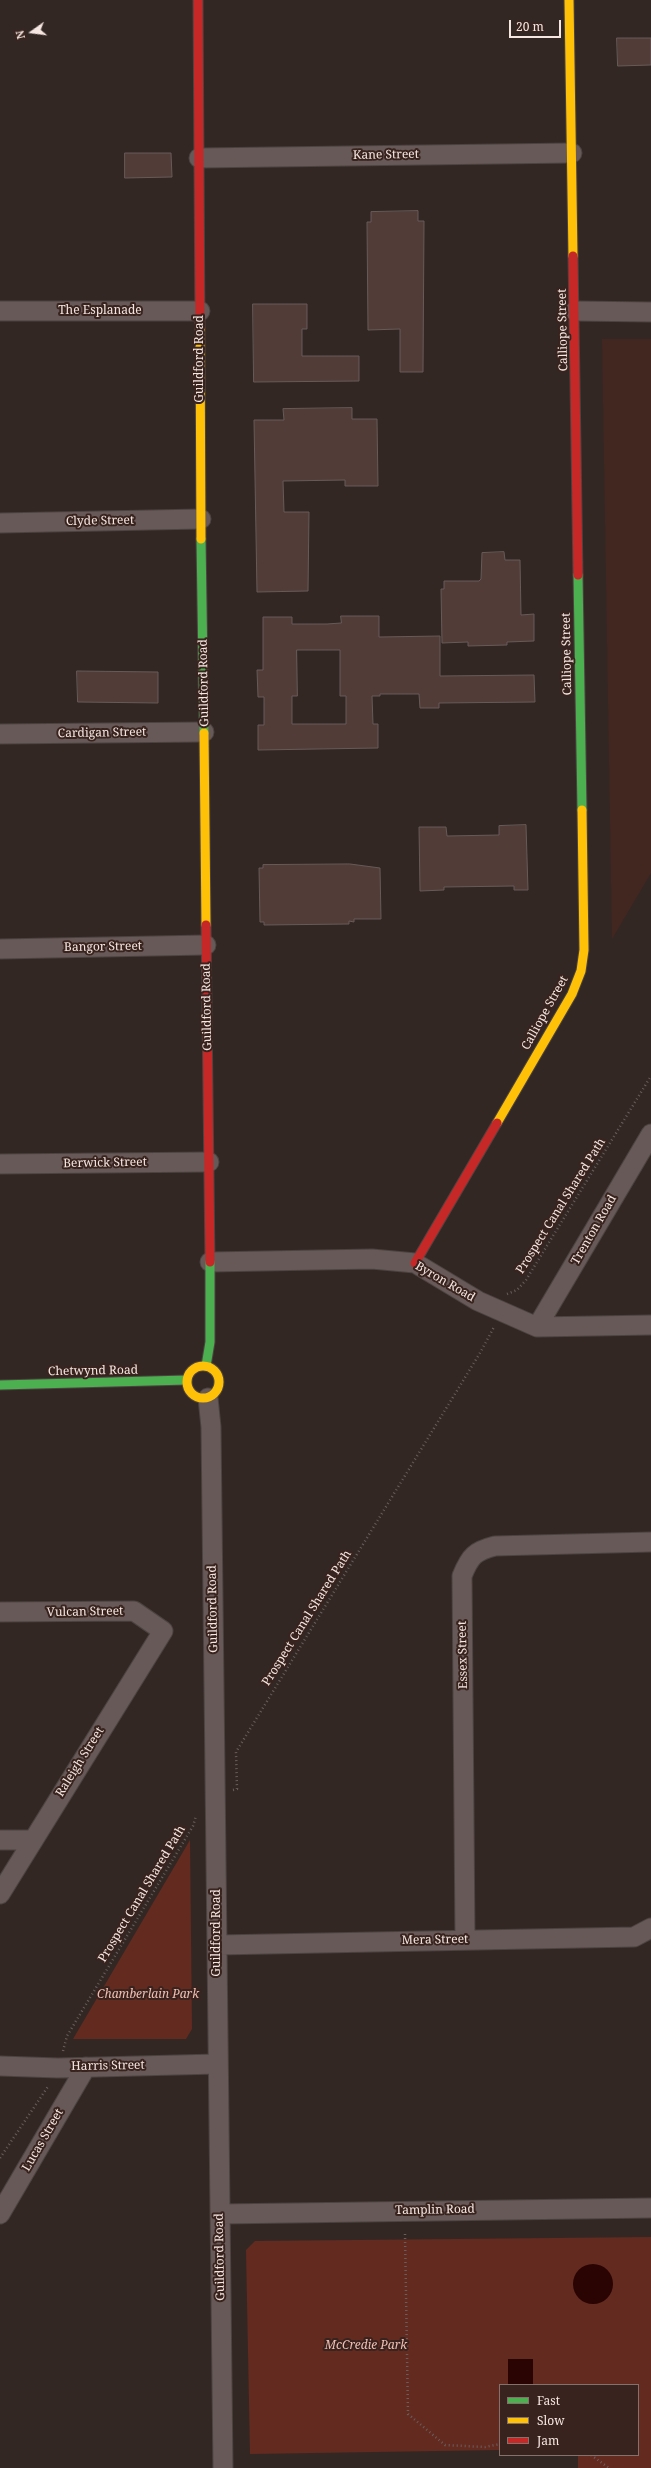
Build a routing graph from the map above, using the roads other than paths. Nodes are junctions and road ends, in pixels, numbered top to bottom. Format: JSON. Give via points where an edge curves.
{"nodes":[{"id":1,"x":198,"y":0,"type":"edge"},
{"id":2,"x":569,"y":0,"type":"edge"},
{"id":3,"x":572,"y":153,"type":"junction"},
{"id":4,"x":199,"y":158,"type":"junction"},
{"id":5,"x":0,"y":311,"type":"edge"},
{"id":6,"x":200,"y":311,"type":"junction"},
{"id":7,"x":575,"y":311,"type":"junction"},
{"id":8,"x":651,"y":312,"type":"edge"},
{"id":9,"x":201,"y":519,"type":"junction"},
{"id":10,"x":0,"y":523,"type":"edge"},
{"id":11,"x":204,"y":732,"type":"junction"},
{"id":12,"x":0,"y":734,"type":"edge"},
{"id":13,"x":206,"y":945,"type":"junction"},
{"id":14,"x":0,"y":949,"type":"edge"},
{"id":15,"x":651,"y":1134,"type":"edge"},
{"id":16,"x":209,"y":1162,"type":"junction"},
{"id":17,"x":0,"y":1164,"type":"edge"},
{"id":18,"x":210,"y":1262,"type":"junction"},
{"id":19,"x":415,"y":1263,"type":"junction"},
{"id":20,"x":651,"y":1325,"type":"edge"},
{"id":21,"x":538,"y":1327,"type":"junction"},
{"id":22,"x":206,"y":1366,"type":"junction"},
{"id":23,"x":187,"y":1380,"type":"junction"},
{"id":24,"x":0,"y":1385,"type":"edge"},
{"id":25,"x":208,"y":1398,"type":"junction"},
{"id":26,"x":651,"y":1542,"type":"edge"},
{"id":27,"x":0,"y":1612,"type":"edge"},
{"id":28,"x":163,"y":1631,"type":"joint"},
{"id":29,"x":0,"y":1840,"type":"edge"},
{"id":30,"x":32,"y":1840,"type":"junction"},
{"id":31,"x":0,"y":1894,"type":"edge"},
{"id":32,"x":651,"y":1928,"type":"edge"},
{"id":33,"x":465,"y":1939,"type":"junction"},
{"id":34,"x":217,"y":1945,"type":"junction"},
{"id":35,"x":217,"y":2064,"type":"junction"},
{"id":36,"x":0,"y":2066,"type":"edge"},
{"id":37,"x":86,"y":2066,"type":"junction"},
{"id":38,"x":651,"y":2208,"type":"edge"},
{"id":39,"x":0,"y":2214,"type":"edge"},
{"id":40,"x":220,"y":2214,"type":"junction"},
{"id":41,"x":223,"y":2468,"type":"edge"}],
"edges":[{"from":1,"to":4,"type":"street","name":"Guildford Road"},
{"from":2,"to":3,"type":"street","name":"Calliope Street"},
{"from":3,"to":4,"type":"street","name":"Kane Street"},
{"from":3,"to":7,"type":"street","name":"Calliope Street"},
{"from":4,"to":6,"type":"street","name":"Guildford Road"},
{"from":5,"to":6,"type":"street","name":"The Esplanade"},
{"from":6,"to":9,"type":"street","name":"Guildford Road"},
{"from":7,"to":8,"type":"street"},
{"from":7,"to":19,"type":"street","name":"Calliope Street","via":[[584,950],[581,971],[572,994]]},
{"from":9,"to":10,"type":"street","name":"Clyde Street"},
{"from":9,"to":11,"type":"street","name":"Guildford Road"},
{"from":11,"to":12,"type":"street","name":"Cardigan Street"},
{"from":11,"to":13,"type":"street","name":"Guildford Road"},
{"from":13,"to":14,"type":"street","name":"Bangor Street"},
{"from":13,"to":16,"type":"street","name":"Guildford Road"},
{"from":15,"to":21,"type":"street","name":"Trenton Road"},
{"from":16,"to":17,"type":"street","name":"Berwick Street"},
{"from":16,"to":18,"type":"street","name":"Guildford Road"},
{"from":18,"to":19,"type":"street","name":"Byron Road","via":[[372,1259]]},
{"from":18,"to":22,"type":"street","name":"Guildford Road","via":[[210,1342]]},
{"from":19,"to":21,"type":"street","name":"Byron Road","via":[[485,1304]]},
{"from":20,"to":21,"type":"street","name":"Byron Road"},
{"from":22,"to":23,"type":"street","via":[[191,1370]]},
{"from":22,"to":25,"type":"street","via":[[216,1371],[220,1381],[217,1391]]},
{"from":23,"to":24,"type":"street","name":"Chetwynd Road"},
{"from":23,"to":25,"type":"street","via":[[193,1395]]},
{"from":25,"to":34,"type":"street","name":"Guildford Road","via":[[211,1427]]},
{"from":26,"to":33,"type":"street","name":"Essex Street","via":[[496,1546],[480,1550],[468,1561],[462,1576]]},
{"from":27,"to":28,"type":"street","name":"Vulcan Street","via":[[134,1611]]},
{"from":28,"to":30,"type":"street","name":"Raleigh Street"},
{"from":29,"to":30,"type":"street"},
{"from":30,"to":31,"type":"street","name":"Raleigh Street"},
{"from":32,"to":33,"type":"street","name":"Mera Street","via":[[634,1937]]},
{"from":33,"to":34,"type":"street","name":"Mera Street"},
{"from":34,"to":35,"type":"street","name":"Guildford Road"},
{"from":35,"to":37,"type":"street","name":"Harris Street"},
{"from":35,"to":40,"type":"street","name":"Guildford Road"},
{"from":36,"to":37,"type":"street","name":"Harris Street"},
{"from":37,"to":39,"type":"street","name":"Lucas Street"},
{"from":38,"to":40,"type":"street","name":"Tamplin Road"},
{"from":40,"to":41,"type":"street","name":"Guildford Road"}]}
